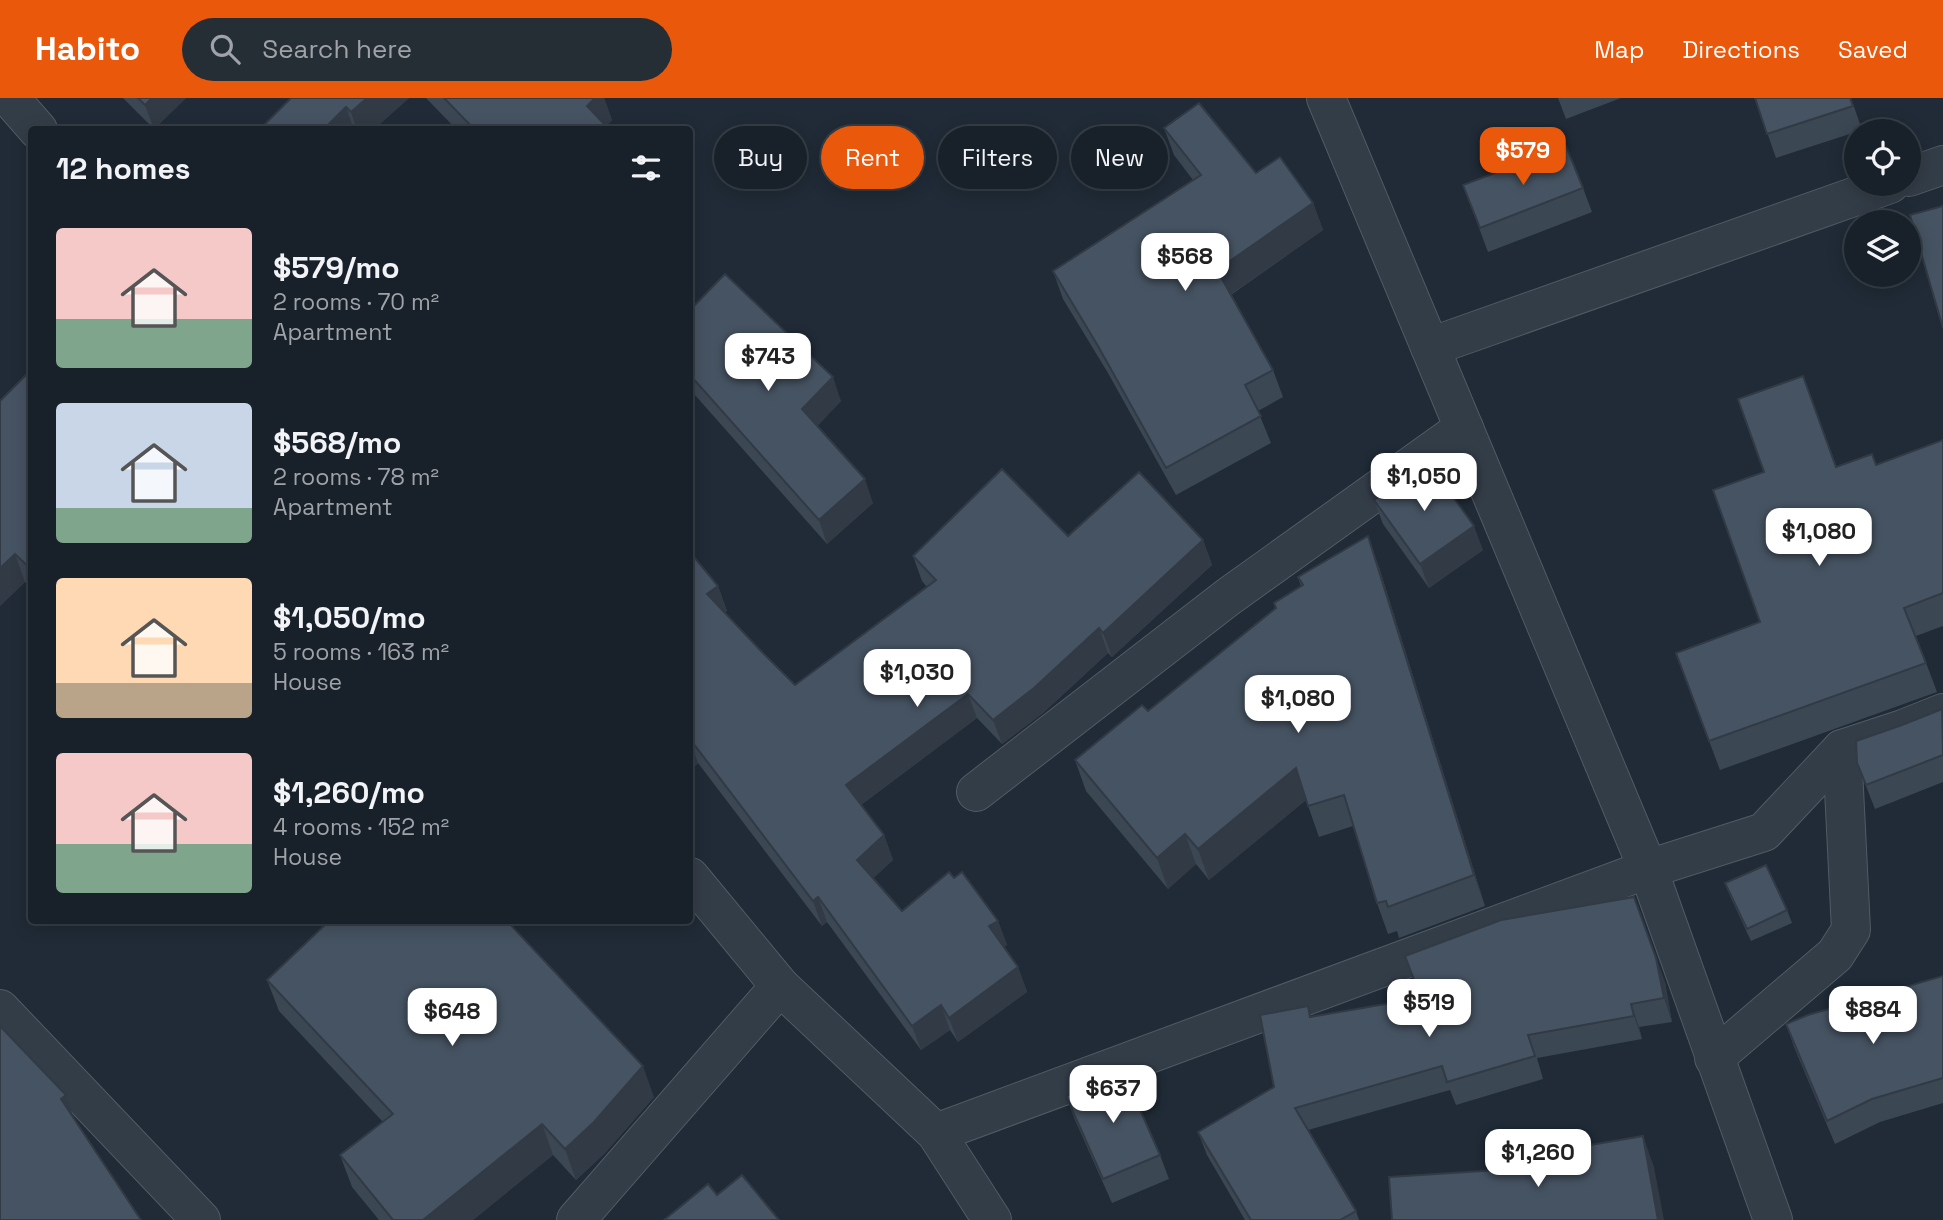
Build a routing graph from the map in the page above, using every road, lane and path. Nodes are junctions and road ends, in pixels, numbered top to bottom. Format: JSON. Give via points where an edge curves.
{"nodes":[{"id":1,"x":10,"y":98,"type":"edge"},
{"id":2,"x":1326,"y":98,"type":"edge"},
{"id":3,"x":34,"y":126,"type":"edge"},
{"id":4,"x":1943,"y":165,"type":"edge"},
{"id":5,"x":1921,"y":173,"type":"edge"},
{"id":6,"x":1856,"y":196,"type":"edge"},
{"id":7,"x":1430,"y":347,"type":"junction"},
{"id":8,"x":1464,"y":428,"type":"junction"},
{"id":9,"x":1943,"y":713,"type":"edge"},
{"id":10,"x":1842,"y":749,"type":"junction"},
{"id":11,"x":976,"y":792,"type":"dead end"},
{"id":12,"x":1648,"y":869,"type":"junction"},
{"id":13,"x":693,"y":881,"type":"edge"},
{"id":14,"x":780,"y":986,"type":"junction"},
{"id":15,"x":1,"y":1011,"type":"edge"},
{"id":16,"x":1714,"y":1058,"type":"junction"},
{"id":17,"x":936,"y":1133,"type":"junction"},
{"id":18,"x":201,"y":1220,"type":"edge"},
{"id":19,"x":576,"y":1220,"type":"edge"},
{"id":20,"x":992,"y":1220,"type":"edge"},
{"id":21,"x":1773,"y":1220,"type":"edge"}],
"edges":[{"from":1,"to":3,"type":"street"},
{"from":2,"to":7,"type":"street"},
{"from":4,"to":5,"type":"street"},
{"from":6,"to":7,"type":"street"},
{"from":7,"to":8,"type":"street"},
{"from":8,"to":11,"type":"street","via":[[1228,597]]},
{"from":8,"to":12,"type":"street"},
{"from":9,"to":10,"type":"street"},
{"from":10,"to":12,"type":"street","via":[[1764,832]]},
{"from":10,"to":16,"type":"street","via":[[1851,930],[1835,956]]},
{"from":12,"to":16,"type":"street"},
{"from":12,"to":17,"type":"street"},
{"from":13,"to":14,"type":"street"},
{"from":14,"to":17,"type":"street"},
{"from":14,"to":19,"type":"street"},
{"from":15,"to":18,"type":"street"},
{"from":16,"to":21,"type":"street"},
{"from":17,"to":20,"type":"street"}]}
